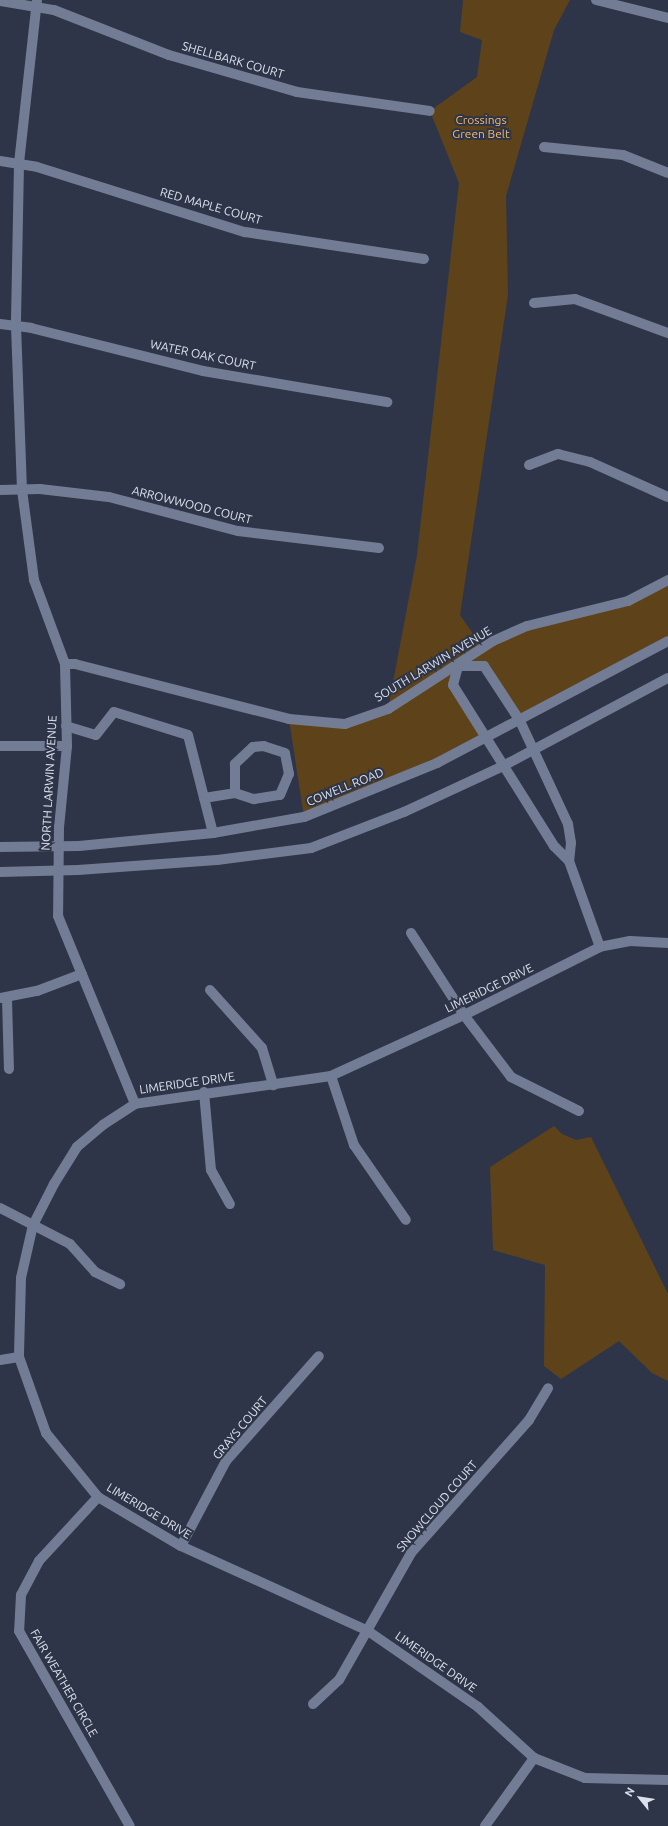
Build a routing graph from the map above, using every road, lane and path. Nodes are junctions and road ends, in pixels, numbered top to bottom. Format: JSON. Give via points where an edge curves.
{"nodes":[{"id":1,"x":596,"y":0,"type":"edge"},
{"id":2,"x":0,"y":1,"type":"edge"},
{"id":3,"x":37,"y":3,"type":"edge"},
{"id":4,"x":668,"y":18,"type":"edge"},
{"id":5,"x":430,"y":111,"type":"dead end"},
{"id":6,"x":544,"y":147,"type":"dead end"},
{"id":7,"x":0,"y":161,"type":"edge"},
{"id":8,"x":19,"y":164,"type":"junction"},
{"id":9,"x":668,"y":173,"type":"edge"},
{"id":10,"x":424,"y":258,"type":"dead end"},
{"id":11,"x":534,"y":303,"type":"dead end"},
{"id":12,"x":0,"y":324,"type":"edge"},
{"id":13,"x":16,"y":326,"type":"junction"},
{"id":14,"x":668,"y":333,"type":"edge"},
{"id":15,"x":387,"y":402,"type":"dead end"},
{"id":16,"x":529,"y":465,"type":"dead end"},
{"id":17,"x":0,"y":490,"type":"edge"},
{"id":18,"x":22,"y":490,"type":"junction"},
{"id":19,"x":668,"y":497,"type":"edge"},
{"id":20,"x":379,"y":548,"type":"dead end"},
{"id":21,"x":668,"y":580,"type":"edge"},
{"id":22,"x":668,"y":641,"type":"edge"},
{"id":23,"x":65,"y":664,"type":"junction"},
{"id":24,"x":458,"y":666,"type":"junction"},
{"id":25,"x":668,"y":678,"type":"edge"},
{"id":26,"x":520,"y":721,"type":"junction"},
{"id":27,"x":66,"y":726,"type":"junction"},
{"id":28,"x":486,"y":739,"type":"junction"},
{"id":29,"x":0,"y":746,"type":"edge"},
{"id":30,"x":67,"y":746,"type":"junction"},
{"id":31,"x":533,"y":750,"type":"junction"},
{"id":32,"x":503,"y":766,"type":"junction"},
{"id":33,"x":235,"y":792,"type":"junction"},
{"id":34,"x":204,"y":798,"type":"junction"},
{"id":35,"x":213,"y":833,"type":"junction"},
{"id":36,"x":59,"y":847,"type":"junction"},
{"id":37,"x":0,"y":848,"type":"edge"},
{"id":38,"x":569,"y":861,"type":"junction"},
{"id":39,"x":58,"y":870,"type":"junction"},
{"id":40,"x":0,"y":872,"type":"edge"},
{"id":41,"x":411,"y":933,"type":"dead end"},
{"id":42,"x":668,"y":943,"type":"edge"},
{"id":43,"x":600,"y":947,"type":"junction"},
{"id":44,"x":82,"y":974,"type":"junction"},
{"id":45,"x":210,"y":990,"type":"dead end"},
{"id":46,"x":3,"y":998,"type":"edge"},
{"id":47,"x":464,"y":1015,"type":"junction"},
{"id":48,"x":9,"y":1069,"type":"dead end"},
{"id":49,"x":331,"y":1076,"type":"junction"},
{"id":50,"x":273,"y":1085,"type":"junction"},
{"id":51,"x":204,"y":1092,"type":"junction"},
{"id":52,"x":135,"y":1104,"type":"junction"},
{"id":53,"x":579,"y":1111,"type":"dead end"},
{"id":54,"x":230,"y":1204,"type":"dead end"},
{"id":55,"x":0,"y":1208,"type":"edge"},
{"id":56,"x":406,"y":1220,"type":"dead end"},
{"id":57,"x":33,"y":1225,"type":"junction"},
{"id":58,"x":120,"y":1284,"type":"dead end"},
{"id":59,"x":319,"y":1356,"type":"dead end"},
{"id":60,"x":20,"y":1357,"type":"junction"},
{"id":61,"x":0,"y":1360,"type":"edge"},
{"id":62,"x":548,"y":1388,"type":"dead end"},
{"id":63,"x":98,"y":1497,"type":"junction"},
{"id":64,"x":181,"y":1546,"type":"junction"},
{"id":65,"x":368,"y":1631,"type":"junction"},
{"id":66,"x":313,"y":1704,"type":"dead end"},
{"id":67,"x":534,"y":1758,"type":"junction"},
{"id":68,"x":668,"y":1780,"type":"edge"},
{"id":69,"x":130,"y":1826,"type":"edge"},
{"id":70,"x":485,"y":1826,"type":"edge"}],
"edges":[{"from":1,"to":4,"type":"street"},
{"from":2,"to":3,"type":"street","name":"SHELLBARK COURT"},
{"from":3,"to":5,"type":"street","name":"SHELLBARK COURT","via":[[169,55],[297,92]]},
{"from":3,"to":8,"type":"street","name":"NORTH LARWIN AVENUE"},
{"from":6,"to":9,"type":"street","via":[[623,155]]},
{"from":7,"to":8,"type":"street","name":"RED MAPLE COURT"},
{"from":8,"to":10,"type":"street","name":"RED MAPLE COURT","via":[[245,232]]},
{"from":8,"to":13,"type":"street","name":"NORTH LARWIN AVENUE"},
{"from":11,"to":14,"type":"street","via":[[575,299]]},
{"from":12,"to":13,"type":"street","name":"WATER OAK COURT"},
{"from":13,"to":15,"type":"street","name":"WATER OAK COURT","via":[[204,370]]},
{"from":13,"to":18,"type":"street","name":"NORTH LARWIN AVENUE"},
{"from":16,"to":19,"type":"street","via":[[558,454],[590,462]]},
{"from":17,"to":18,"type":"street","name":"ARROWWOOD COURT"},
{"from":18,"to":20,"type":"street","name":"ARROWWOOD COURT","via":[[40,489],[109,497],[238,532]]},
{"from":18,"to":23,"type":"street","name":"NORTH LARWIN AVENUE","via":[[34,580]]},
{"from":21,"to":24,"type":"street","name":"SOUTH LARWIN AVENUE","via":[[628,601],[527,626],[493,641]]},
{"from":22,"to":26,"type":"street","name":"COWELL ROAD"},
{"from":23,"to":24,"type":"street","name":"SOUTH LARWIN AVENUE","via":[[75,664],[289,719],[345,724],[388,709]]},
{"from":23,"to":27,"type":"street","name":"NORTH LARWIN AVENUE"},
{"from":24,"to":26,"type":"street","via":[[484,666]]},
{"from":24,"to":28,"type":"street","via":[[453,685]]},
{"from":25,"to":31,"type":"street"},
{"from":26,"to":28,"type":"street","name":"COWELL ROAD"},
{"from":26,"to":31,"type":"street"},
{"from":27,"to":30,"type":"street","name":"NORTH LARWIN AVENUE"},
{"from":27,"to":34,"type":"street","via":[[96,735],[114,712],[188,735]]},
{"from":28,"to":32,"type":"street"},
{"from":28,"to":35,"type":"street","name":"COWELL ROAD","via":[[437,763],[304,817]]},
{"from":29,"to":30,"type":"street"},
{"from":30,"to":36,"type":"street","name":"NORTH LARWIN AVENUE"},
{"from":31,"to":32,"type":"street"},
{"from":31,"to":38,"type":"street","via":[[568,824],[571,843]]},
{"from":32,"to":38,"type":"street","via":[[554,846]]},
{"from":32,"to":39,"type":"street","via":[[404,812],[311,848],[217,860]]},
{"from":33,"to":33,"type":"street","via":[[235,764],[253,747],[264,746],[285,753],[289,774],[280,795],[254,800]]},
{"from":33,"to":34,"type":"street"},
{"from":34,"to":35,"type":"street"},
{"from":35,"to":36,"type":"street","name":"COWELL ROAD"},
{"from":36,"to":37,"type":"street","name":"COWELL ROAD"},
{"from":36,"to":39,"type":"street","name":"NORTH LARWIN AVENUE"},
{"from":38,"to":43,"type":"street"},
{"from":39,"to":40,"type":"street"},
{"from":39,"to":44,"type":"street","name":"NORTH LARWIN AVENUE","via":[[58,916]]},
{"from":41,"to":47,"type":"street"},
{"from":42,"to":43,"type":"street","name":"LIMERIDGE DRIVE","via":[[630,941]]},
{"from":43,"to":47,"type":"street","name":"LIMERIDGE DRIVE"},
{"from":44,"to":46,"type":"street","via":[[37,991]]},
{"from":44,"to":52,"type":"street","name":"NORTH LARWIN AVENUE"},
{"from":45,"to":50,"type":"street","via":[[262,1048]]},
{"from":46,"to":48,"type":"street"},
{"from":47,"to":49,"type":"street","name":"LIMERIDGE DRIVE"},
{"from":47,"to":53,"type":"street","via":[[511,1077]]},
{"from":49,"to":50,"type":"street","name":"LIMERIDGE DRIVE"},
{"from":49,"to":56,"type":"street","via":[[354,1145]]},
{"from":50,"to":51,"type":"street","name":"LIMERIDGE DRIVE"},
{"from":51,"to":52,"type":"street","name":"LIMERIDGE DRIVE"},
{"from":51,"to":54,"type":"street","via":[[211,1170]]},
{"from":52,"to":57,"type":"street","name":"LIMERIDGE DRIVE","via":[[103,1125],[77,1147]]},
{"from":55,"to":57,"type":"street"},
{"from":57,"to":58,"type":"street","via":[[70,1244],[95,1272]]},
{"from":57,"to":60,"type":"street","name":"LIMERIDGE DRIVE","via":[[21,1278]]},
{"from":59,"to":64,"type":"street","name":"GRAYS COURT","via":[[226,1460]]},
{"from":60,"to":61,"type":"street"},
{"from":60,"to":63,"type":"street","name":"LIMERIDGE DRIVE","via":[[46,1433]]},
{"from":62,"to":65,"type":"street","name":"SNOWCLOUD COURT","via":[[529,1420],[411,1553]]},
{"from":63,"to":64,"type":"street","name":"LIMERIDGE DRIVE"},
{"from":63,"to":69,"type":"street","name":"FAIR WEATHER CIRCLE","via":[[39,1561],[21,1595],[18,1631]]},
{"from":64,"to":65,"type":"street","name":"LIMERIDGE DRIVE"},
{"from":65,"to":66,"type":"street","name":"SNOWCLOUD COURT","via":[[339,1680]]},
{"from":65,"to":67,"type":"street","name":"LIMERIDGE DRIVE","via":[[478,1707]]},
{"from":67,"to":68,"type":"street","name":"LIMERIDGE DRIVE","via":[[585,1778]]},
{"from":67,"to":70,"type":"street"}]}
